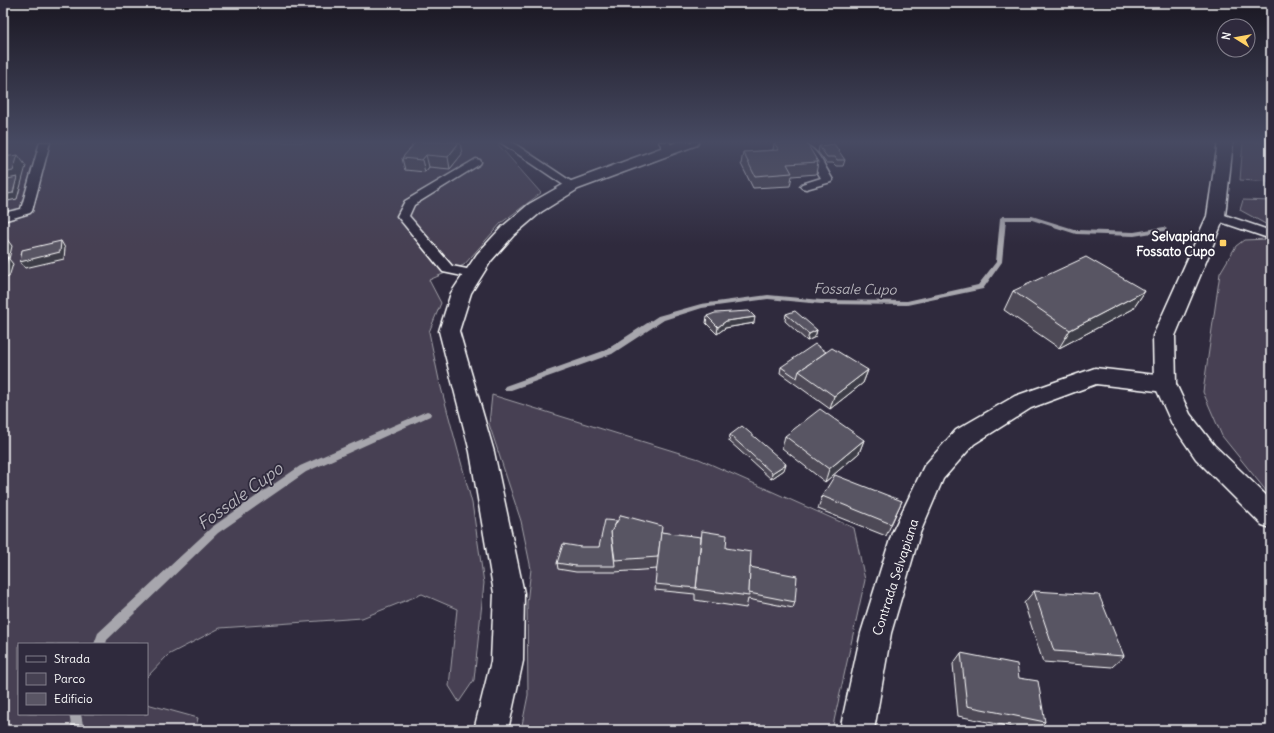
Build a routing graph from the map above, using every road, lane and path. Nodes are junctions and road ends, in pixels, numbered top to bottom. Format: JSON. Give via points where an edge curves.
{"nodes":[{"id":1,"x":36,"y":176,"type":"edge"},
{"id":2,"x":453,"y":176,"type":"edge"},
{"id":3,"x":557,"y":176,"type":"edge"},
{"id":4,"x":595,"y":176,"type":"edge"},
{"id":5,"x":825,"y":176,"type":"edge"},
{"id":6,"x":1221,"y":176,"type":"edge"},
{"id":7,"x":572,"y":186,"type":"junction"},
{"id":8,"x":806,"y":186,"type":"dead end"},
{"id":9,"x":1216,"y":216,"type":"junction"},
{"id":10,"x":3,"y":217,"type":"edge"},
{"id":11,"x":1271,"y":235,"type":"edge"},
{"id":12,"x":472,"y":274,"type":"junction"},
{"id":13,"x":1165,"y":384,"type":"junction"},
{"id":14,"x":1271,"y":517,"type":"edge"},
{"id":15,"x":491,"y":730,"type":"edge"},
{"id":16,"x":857,"y":730,"type":"edge"}],
"edges":[{"from":1,"to":10,"type":"lane","via":[[26,211]]},
{"from":2,"to":12,"type":"lane","via":[[409,203],[403,216],[448,269]]},
{"from":3,"to":7,"type":"lane"},
{"from":4,"to":7,"type":"main road"},
{"from":5,"to":8,"type":"lane","via":[[827,180]]},
{"from":6,"to":9,"type":"main road"},
{"from":7,"to":12,"type":"main road","via":[[535,208],[508,231]]},
{"from":9,"to":11,"type":"lane"},
{"from":9,"to":13,"type":"main road","via":[[1164,336]]},
{"from":12,"to":15,"type":"main road","via":[[461,293],[449,331],[482,452],[509,593],[507,661]]},
{"from":13,"to":14,"type":"main road","via":[[1180,418],[1205,452]]},
{"from":13,"to":16,"type":"main road","name":"Contrada Selvapiana","via":[[1095,376],[1023,402],[965,437],[933,473],[906,533],[876,633]]}]}
